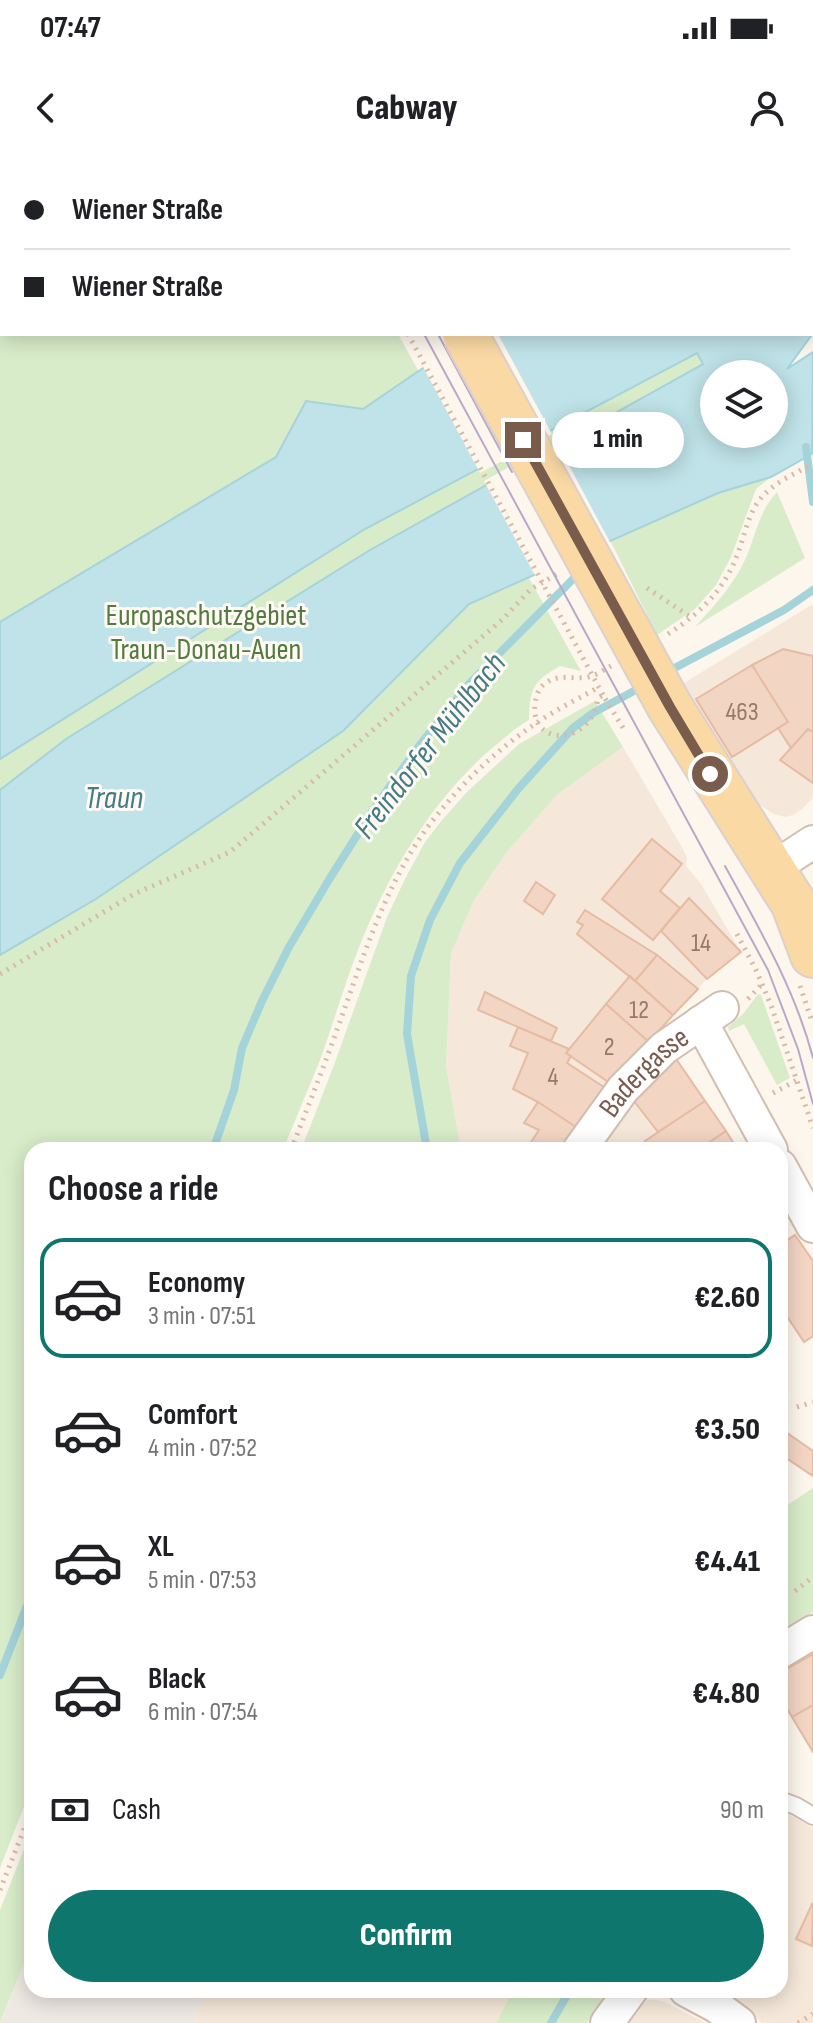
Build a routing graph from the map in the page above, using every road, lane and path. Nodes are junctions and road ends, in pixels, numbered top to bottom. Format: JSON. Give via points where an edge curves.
{"nodes":[{"id":1,"x":409,"y":336,"type":"edge"},
{"id":2,"x":466,"y":336,"type":"edge"},
{"id":3,"x":811,"y":465,"type":"edge"},
{"id":4,"x":564,"y":570,"type":"dead end"},
{"id":5,"x":658,"y":640,"type":"dead end"},
{"id":6,"x":622,"y":661,"type":"dead end"},
{"id":7,"x":599,"y":687,"type":"junction"},
{"id":8,"x":603,"y":695,"type":"junction"},
{"id":9,"x":537,"y":722,"type":"junction"},
{"id":10,"x":625,"y":731,"type":"dead end"},
{"id":11,"x":812,"y":844,"type":"edge"},
{"id":12,"x":773,"y":868,"type":"junction"},
{"id":13,"x":737,"y":934,"type":"dead end"},
{"id":14,"x":813,"y":955,"type":"edge"},
{"id":15,"x":0,"y":974,"type":"edge"},
{"id":16,"x":762,"y":984,"type":"junction"},
{"id":17,"x":724,"y":1009,"type":"junction"},
{"id":18,"x":797,"y":1080,"type":"junction"},
{"id":19,"x":779,"y":1090,"type":"dead end"},
{"id":20,"x":813,"y":1128,"type":"edge"},
{"id":21,"x":294,"y":1142,"type":"edge"},
{"id":22,"x":585,"y":1142,"type":"edge"},
{"id":23,"x":768,"y":1142,"type":"edge"},
{"id":24,"x":788,"y":1181,"type":"edge"},
{"id":25,"x":813,"y":1226,"type":"edge"},
{"id":26,"x":813,"y":1402,"type":"edge"},
{"id":27,"x":797,"y":1407,"type":"dead end"},
{"id":28,"x":813,"y":1577,"type":"edge"},
{"id":29,"x":795,"y":1591,"type":"dead end"},
{"id":30,"x":813,"y":1632,"type":"edge"},
{"id":31,"x":788,"y":1647,"type":"edge"},
{"id":32,"x":788,"y":1803,"type":"edge"},
{"id":33,"x":813,"y":1816,"type":"edge"},
{"id":34,"x":24,"y":1829,"type":"edge"},
{"id":35,"x":0,"y":1890,"type":"edge"},
{"id":36,"x":625,"y":1998,"type":"edge"},
{"id":37,"x":701,"y":1998,"type":"edge"},
{"id":38,"x":813,"y":2014,"type":"edge"},
{"id":39,"x":607,"y":2023,"type":"edge"},
{"id":40,"x":739,"y":2023,"type":"edge"},
{"id":41,"x":798,"y":2023,"type":"edge"}],
"edges":[{"from":1,"to":7,"type":"path","bridge":true},
{"from":2,"to":12,"type":"main road","bridge":true,"via":[[670,707]]},
{"from":3,"to":5,"type":"path","via":[[757,502],[729,576],[692,618]]},
{"from":4,"to":15,"type":"path","via":[[531,589],[503,619],[230,852],[134,894]]},
{"from":6,"to":9,"type":"path","via":[[586,677],[548,681],[537,693]]},
{"from":7,"to":8,"type":"path","bridge":true},
{"from":7,"to":9,"type":"path"},
{"from":8,"to":9,"type":"path","via":[[586,726],[576,732],[553,735]]},
{"from":8,"to":10,"type":"path"},
{"from":9,"to":21,"type":"path","via":[[460,788],[419,839],[380,914]]},
{"from":11,"to":12,"type":"street"},
{"from":12,"to":14,"type":"main road","via":[[794,904]]},
{"from":13,"to":16,"type":"path"},
{"from":16,"to":17,"type":"path"},
{"from":16,"to":18,"type":"path"},
{"from":17,"to":22,"type":"street","name":"Badergasse","via":[[664,1048],[623,1089]]},
{"from":17,"to":23,"type":"street"},
{"from":18,"to":19,"type":"path"},
{"from":18,"to":20,"type":"path"},
{"from":24,"to":25,"type":"street"},
{"from":26,"to":27,"type":"path"},
{"from":28,"to":29,"type":"path"},
{"from":30,"to":31,"type":"street"},
{"from":32,"to":33,"type":"lane"},
{"from":34,"to":35,"type":"path"},
{"from":36,"to":39,"type":"street"},
{"from":37,"to":40,"type":"street"},
{"from":38,"to":41,"type":"path"}]}
